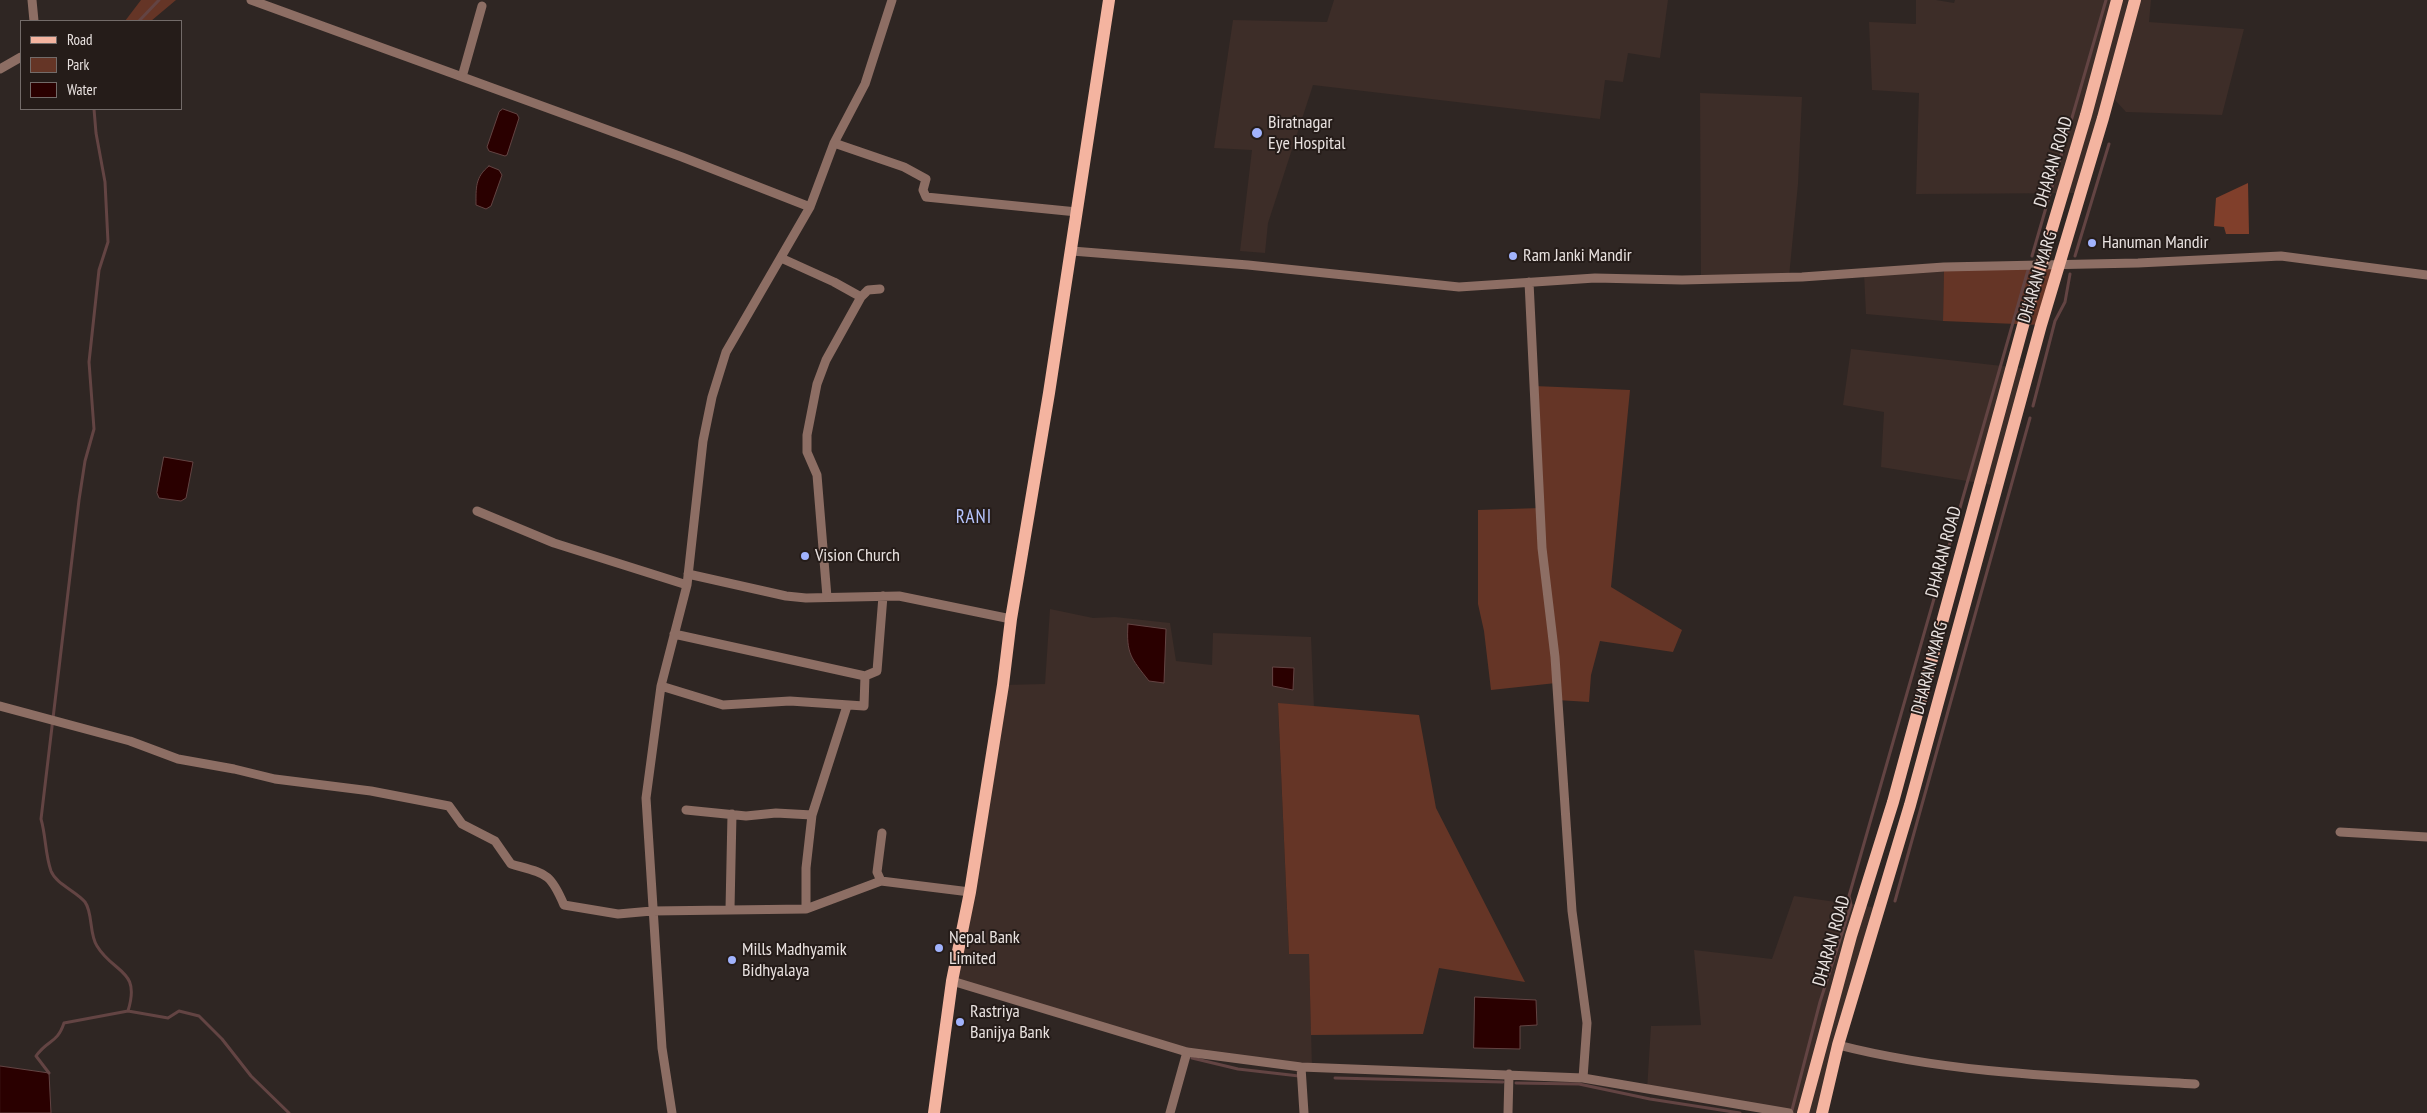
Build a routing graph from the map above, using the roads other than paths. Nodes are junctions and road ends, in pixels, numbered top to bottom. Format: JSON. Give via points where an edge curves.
{"nodes":[{"id":1,"x":32,"y":0,"type":"edge"},
{"id":2,"x":251,"y":0,"type":"edge"},
{"id":3,"x":892,"y":0,"type":"edge"},
{"id":4,"x":1109,"y":0,"type":"edge"},
{"id":5,"x":2117,"y":0,"type":"edge"},
{"id":6,"x":2135,"y":0,"type":"edge"},
{"id":7,"x":482,"y":6,"type":"dead end"},
{"id":8,"x":34,"y":20,"type":"edge"},
{"id":9,"x":20,"y":58,"type":"edge"},
{"id":10,"x":0,"y":69,"type":"edge"},
{"id":11,"x":462,"y":77,"type":"junction"},
{"id":12,"x":834,"y":143,"type":"junction"},
{"id":13,"x":810,"y":207,"type":"junction"},
{"id":14,"x":1078,"y":212,"type":"junction"},
{"id":15,"x":1072,"y":251,"type":"junction"},
{"id":16,"x":781,"y":258,"type":"junction"},
{"id":17,"x":2041,"y":264,"type":"junction"},
{"id":18,"x":2059,"y":265,"type":"junction"},
{"id":19,"x":2427,"y":275,"type":"edge"},
{"id":20,"x":1529,"y":282,"type":"junction"},
{"id":21,"x":880,"y":289,"type":"dead end"},
{"id":22,"x":861,"y":297,"type":"junction"},
{"id":23,"x":1975,"y":502,"type":"junction"},
{"id":24,"x":1992,"y":507,"type":"junction"},
{"id":25,"x":477,"y":511,"type":"dead end"},
{"id":26,"x":688,"y":574,"type":"junction"},
{"id":27,"x":687,"y":585,"type":"junction"},
{"id":28,"x":883,"y":596,"type":"junction"},
{"id":29,"x":827,"y":598,"type":"junction"},
{"id":30,"x":1011,"y":619,"type":"junction"},
{"id":31,"x":674,"y":634,"type":"junction"},
{"id":32,"x":866,"y":676,"type":"junction"},
{"id":33,"x":661,"y":686,"type":"junction"},
{"id":34,"x":0,"y":706,"type":"edge"},
{"id":35,"x":848,"y":706,"type":"junction"},
{"id":36,"x":686,"y":810,"type":"dead end"},
{"id":37,"x":732,"y":814,"type":"junction"},
{"id":38,"x":812,"y":816,"type":"junction"},
{"id":39,"x":2340,"y":832,"type":"dead end"},
{"id":40,"x":882,"y":833,"type":"dead end"},
{"id":41,"x":2427,"y":837,"type":"edge"},
{"id":42,"x":881,"y":881,"type":"junction"},
{"id":43,"x":970,"y":892,"type":"junction"},
{"id":44,"x":730,"y":909,"type":"junction"},
{"id":45,"x":806,"y":909,"type":"junction"},
{"id":46,"x":652,"y":911,"type":"junction"},
{"id":47,"x":952,"y":981,"type":"junction"},
{"id":48,"x":1838,"y":1045,"type":"junction"},
{"id":49,"x":1187,"y":1052,"type":"junction"},
{"id":50,"x":1301,"y":1067,"type":"junction"},
{"id":51,"x":1508,"y":1074,"type":"junction"},
{"id":52,"x":1583,"y":1078,"type":"junction"},
{"id":53,"x":2195,"y":1084,"type":"dead end"},
{"id":54,"x":672,"y":1113,"type":"edge"},
{"id":55,"x":934,"y":1113,"type":"edge"},
{"id":56,"x":1170,"y":1113,"type":"edge"},
{"id":57,"x":1304,"y":1113,"type":"edge"},
{"id":58,"x":1508,"y":1113,"type":"edge"},
{"id":59,"x":1789,"y":1113,"type":"edge"},
{"id":60,"x":1803,"y":1113,"type":"edge"},
{"id":61,"x":1822,"y":1113,"type":"edge"}],
"edges":[{"from":1,"to":8,"type":"street"},
{"from":2,"to":11,"type":"street"},
{"from":3,"to":12,"type":"street","via":[[865,84]]},
{"from":4,"to":14,"type":"main road"},
{"from":5,"to":17,"type":"main road","name":"DHARAN ROAD"},
{"from":6,"to":18,"type":"main road","name":"DHARAN MARG"},
{"from":7,"to":11,"type":"street"},
{"from":9,"to":10,"type":"street"},
{"from":11,"to":13,"type":"street"},
{"from":12,"to":13,"type":"street"},
{"from":12,"to":14,"type":"street","via":[[904,167],[926,179],[923,190],[926,197]]},
{"from":13,"to":16,"type":"street"},
{"from":14,"to":15,"type":"main road"},
{"from":15,"to":20,"type":"street","via":[[1459,287]]},
{"from":15,"to":30,"type":"main road"},
{"from":16,"to":22,"type":"street"},
{"from":16,"to":26,"type":"street","via":[[726,352],[712,397],[699,466]]},
{"from":17,"to":18,"type":"street"},
{"from":17,"to":20,"type":"street","via":[[1802,277],[1595,278]]},
{"from":17,"to":23,"type":"main road","name":"DHARAN ROAD"},
{"from":18,"to":19,"type":"street","via":[[2281,256]]},
{"from":18,"to":24,"type":"main road","name":"DHARAN MARG"},
{"from":20,"to":52,"type":"street","via":[[1542,548],[1555,657],[1572,911],[1587,1023]]},
{"from":21,"to":22,"type":"street","via":[[868,290]]},
{"from":22,"to":29,"type":"street","via":[[826,360],[817,384],[808,428],[807,452],[816,475]]},
{"from":23,"to":24,"type":"main road"},
{"from":23,"to":60,"type":"main road","name":"DHARAN ROAD"},
{"from":24,"to":48,"type":"main road","name":"DHARAN MARG","via":[[1907,815]]},
{"from":25,"to":27,"type":"street","via":[[554,543]]},
{"from":26,"to":27,"type":"street"},
{"from":26,"to":29,"type":"street","via":[[786,596]]},
{"from":27,"to":31,"type":"street"},
{"from":28,"to":29,"type":"street"},
{"from":28,"to":30,"type":"street","via":[[899,596]]},
{"from":28,"to":32,"type":"street","via":[[877,670]]},
{"from":30,"to":43,"type":"main road"},
{"from":31,"to":32,"type":"street"},
{"from":31,"to":33,"type":"street"},
{"from":32,"to":35,"type":"street","via":[[864,706]]},
{"from":33,"to":35,"type":"street","via":[[723,705],[790,701]]},
{"from":33,"to":46,"type":"street","via":[[646,798]]},
{"from":34,"to":46,"type":"street","via":[[130,741],[178,759],[275,779],[371,791],[449,806],[462,824],[495,840],[511,864],[539,872],[554,882],[564,906],[618,914]]},
{"from":35,"to":38,"type":"street"},
{"from":36,"to":37,"type":"street"},
{"from":37,"to":38,"type":"street"},
{"from":37,"to":44,"type":"street"},
{"from":38,"to":45,"type":"street","via":[[806,868]]},
{"from":39,"to":41,"type":"street"},
{"from":40,"to":42,"type":"street","via":[[877,872]]},
{"from":42,"to":43,"type":"street"},
{"from":42,"to":45,"type":"street"},
{"from":43,"to":47,"type":"main road"},
{"from":44,"to":45,"type":"street"},
{"from":44,"to":46,"type":"street"},
{"from":46,"to":54,"type":"street","via":[[662,1048]]},
{"from":47,"to":49,"type":"street"},
{"from":47,"to":55,"type":"main road"},
{"from":48,"to":53,"type":"street","via":[[2034,1076]]},
{"from":48,"to":61,"type":"main road","name":"DHARAN MARG"},
{"from":49,"to":50,"type":"street"},
{"from":49,"to":56,"type":"street"},
{"from":50,"to":51,"type":"street"},
{"from":50,"to":57,"type":"street"},
{"from":51,"to":52,"type":"street"},
{"from":51,"to":58,"type":"street"},
{"from":52,"to":59,"type":"street"}]}
